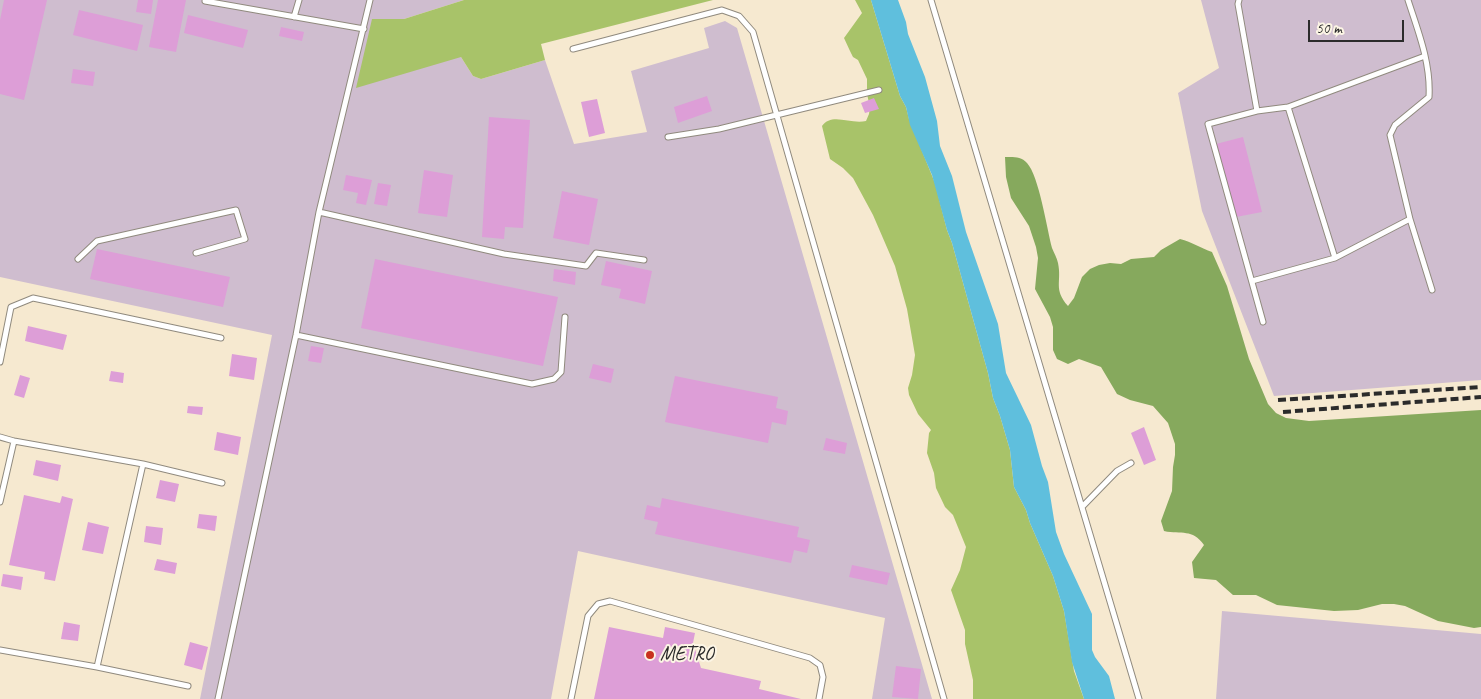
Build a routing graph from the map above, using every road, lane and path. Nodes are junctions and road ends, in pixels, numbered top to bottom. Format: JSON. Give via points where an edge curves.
{"nodes":[{"id":1,"x":299,"y":0,"type":"edge"},
{"id":2,"x":370,"y":0,"type":"edge"},
{"id":3,"x":931,"y":0,"type":"edge"},
{"id":4,"x":1239,"y":0,"type":"edge"},
{"id":5,"x":1408,"y":0,"type":"edge"},
{"id":6,"x":205,"y":1,"type":"dead end"},
{"id":7,"x":294,"y":17,"type":"junction"},
{"id":8,"x":364,"y":29,"type":"junction"},
{"id":9,"x":573,"y":49,"type":"dead end"},
{"id":10,"x":1425,"y":56,"type":"junction"},
{"id":11,"x":879,"y":90,"type":"dead end"},
{"id":12,"x":1288,"y":107,"type":"junction"},
{"id":13,"x":1257,"y":111,"type":"junction"},
{"id":14,"x":776,"y":114,"type":"junction"},
{"id":15,"x":668,"y":138,"type":"dead end"},
{"id":16,"x":319,"y":212,"type":"junction"},
{"id":17,"x":1410,"y":219,"type":"junction"},
{"id":18,"x":196,"y":253,"type":"dead end"},
{"id":19,"x":1335,"y":258,"type":"junction"},
{"id":20,"x":78,"y":259,"type":"dead end"},
{"id":21,"x":644,"y":260,"type":"dead end"},
{"id":22,"x":1252,"y":281,"type":"junction"},
{"id":23,"x":1432,"y":290,"type":"dead end"},
{"id":24,"x":565,"y":317,"type":"dead end"},
{"id":25,"x":1263,"y":322,"type":"dead end"},
{"id":26,"x":296,"y":335,"type":"junction"},
{"id":27,"x":222,"y":338,"type":"dead end"},
{"id":28,"x":0,"y":362,"type":"edge"},
{"id":29,"x":0,"y":436,"type":"edge"},
{"id":30,"x":14,"y":441,"type":"junction"},
{"id":31,"x":1131,"y":463,"type":"dead end"},
{"id":32,"x":143,"y":464,"type":"junction"},
{"id":33,"x":222,"y":483,"type":"dead end"},
{"id":34,"x":0,"y":502,"type":"edge"},
{"id":35,"x":1082,"y":507,"type":"junction"},
{"id":36,"x":0,"y":650,"type":"edge"},
{"id":37,"x":98,"y":667,"type":"junction"},
{"id":38,"x":188,"y":686,"type":"dead end"},
{"id":39,"x":218,"y":699,"type":"edge"},
{"id":40,"x":571,"y":699,"type":"edge"},
{"id":41,"x":819,"y":699,"type":"edge"},
{"id":42,"x":944,"y":699,"type":"edge"},
{"id":43,"x":1139,"y":699,"type":"edge"}],
"edges":[{"from":1,"to":7,"type":"lane"},
{"from":2,"to":8,"type":"lane"},
{"from":3,"to":35,"type":"lane"},
{"from":4,"to":13,"type":"lane"},
{"from":5,"to":10,"type":"lane"},
{"from":6,"to":7,"type":"lane"},
{"from":7,"to":8,"type":"lane"},
{"from":8,"to":16,"type":"lane"},
{"from":9,"to":14,"type":"lane","via":[[722,10],[739,16],[753,32]]},
{"from":10,"to":12,"type":"lane"},
{"from":10,"to":17,"type":"lane","via":[[1429,97],[1395,125],[1390,135]]},
{"from":11,"to":14,"type":"lane"},
{"from":12,"to":13,"type":"lane"},
{"from":12,"to":19,"type":"lane"},
{"from":13,"to":22,"type":"lane","via":[[1208,124]]},
{"from":14,"to":15,"type":"lane"},
{"from":14,"to":42,"type":"lane"},
{"from":16,"to":21,"type":"lane","via":[[504,254],[586,266],[596,252]]},
{"from":16,"to":26,"type":"lane"},
{"from":17,"to":19,"type":"lane"},
{"from":17,"to":23,"type":"lane"},
{"from":18,"to":20,"type":"lane","via":[[245,238],[236,210],[97,241]]},
{"from":19,"to":22,"type":"lane"},
{"from":22,"to":25,"type":"lane"},
{"from":24,"to":26,"type":"lane","via":[[561,372],[554,379],[532,384]]},
{"from":26,"to":39,"type":"lane"},
{"from":27,"to":28,"type":"lane","via":[[33,298],[11,307]]},
{"from":29,"to":30,"type":"lane"},
{"from":30,"to":32,"type":"lane"},
{"from":30,"to":34,"type":"lane"},
{"from":31,"to":35,"type":"lane","via":[[1116,471]]},
{"from":32,"to":33,"type":"lane"},
{"from":32,"to":37,"type":"lane"},
{"from":35,"to":43,"type":"lane"},
{"from":36,"to":37,"type":"lane"},
{"from":37,"to":38,"type":"lane"},
{"from":40,"to":41,"type":"lane","via":[[588,616],[598,604],[610,600],[810,658],[820,665],[823,677]]}]}
